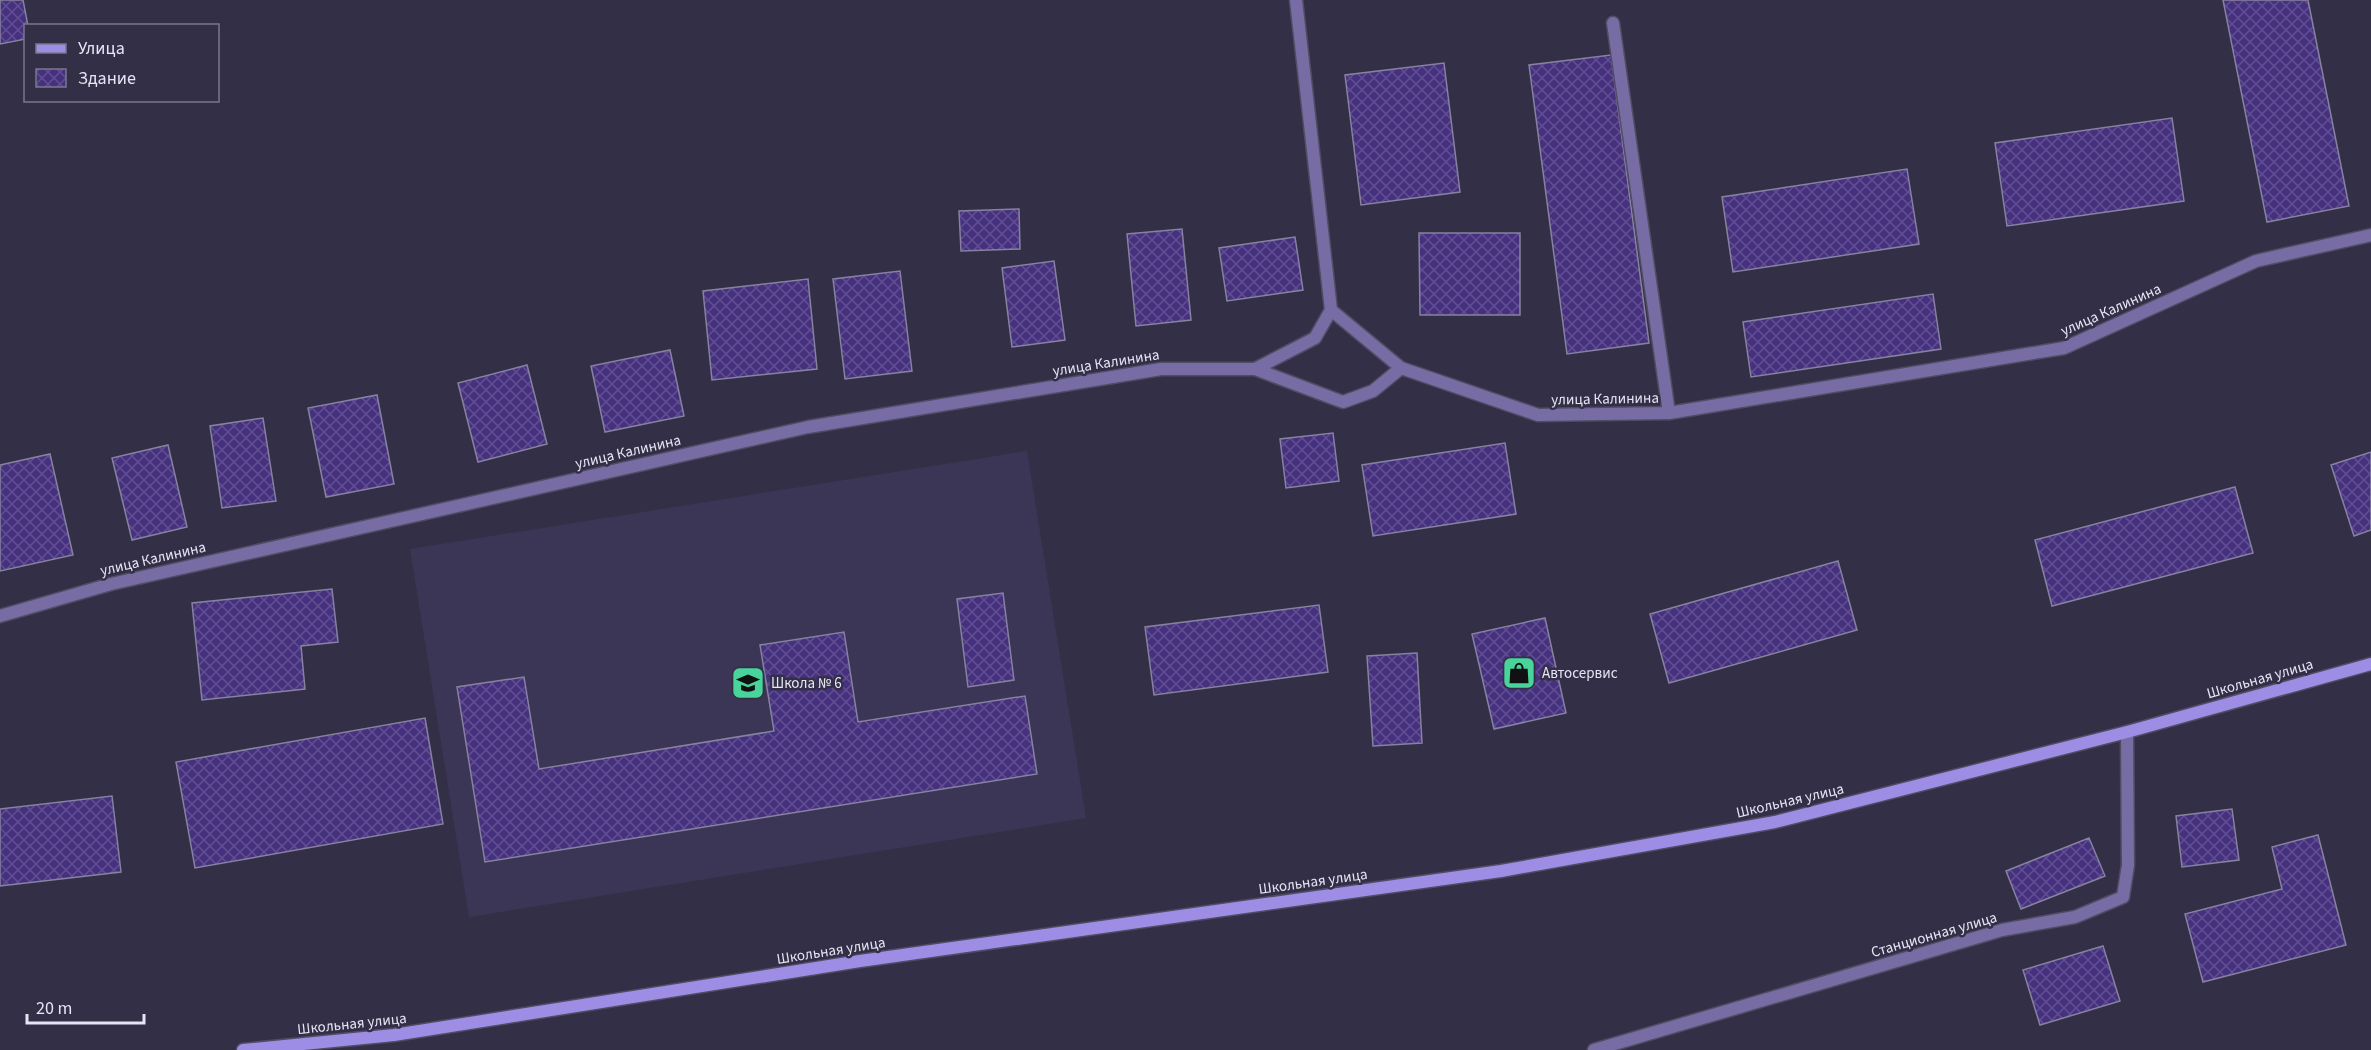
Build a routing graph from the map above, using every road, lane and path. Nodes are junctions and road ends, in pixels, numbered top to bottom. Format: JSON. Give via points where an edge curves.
{"nodes":[{"id":1,"x":1296,"y":0,"type":"edge"},
{"id":2,"x":1613,"y":23,"type":"dead end"},
{"id":3,"x":2371,"y":235,"type":"edge"},
{"id":4,"x":1331,"y":310,"type":"junction"},
{"id":5,"x":1401,"y":368,"type":"junction"},
{"id":6,"x":1255,"y":369,"type":"junction"},
{"id":7,"x":1669,"y":413,"type":"junction"},
{"id":8,"x":0,"y":616,"type":"edge"},
{"id":9,"x":2371,"y":664,"type":"edge"},
{"id":10,"x":2127,"y":732,"type":"junction"},
{"id":11,"x":243,"y":1050,"type":"edge"},
{"id":12,"x":1594,"y":1050,"type":"edge"}],
"edges":[{"from":1,"to":4,"type":"street"},
{"from":2,"to":7,"type":"street"},
{"from":3,"to":7,"type":"street","name":"улица Калинина","via":[[2256,261],[2064,348]]},
{"from":4,"to":5,"type":"street"},
{"from":4,"to":6,"type":"street","via":[[1315,338]]},
{"from":5,"to":6,"type":"street","name":"улица Калинина","via":[[1373,391],[1343,402]]},
{"from":5,"to":7,"type":"street","name":"улица Калинина","via":[[1538,415]]},
{"from":6,"to":8,"type":"street","name":"улица Калинина","via":[[1161,369],[807,427],[111,584]]},
{"from":9,"to":10,"type":"main road","name":"Школьная улица"},
{"from":10,"to":11,"type":"main road","name":"Школьная улица","via":[[1775,822],[1501,871],[860,961],[394,1035]]},
{"from":10,"to":12,"type":"street","name":"Станционная улица","via":[[2128,865],[2123,897],[2075,917],[2002,930]]}]}
